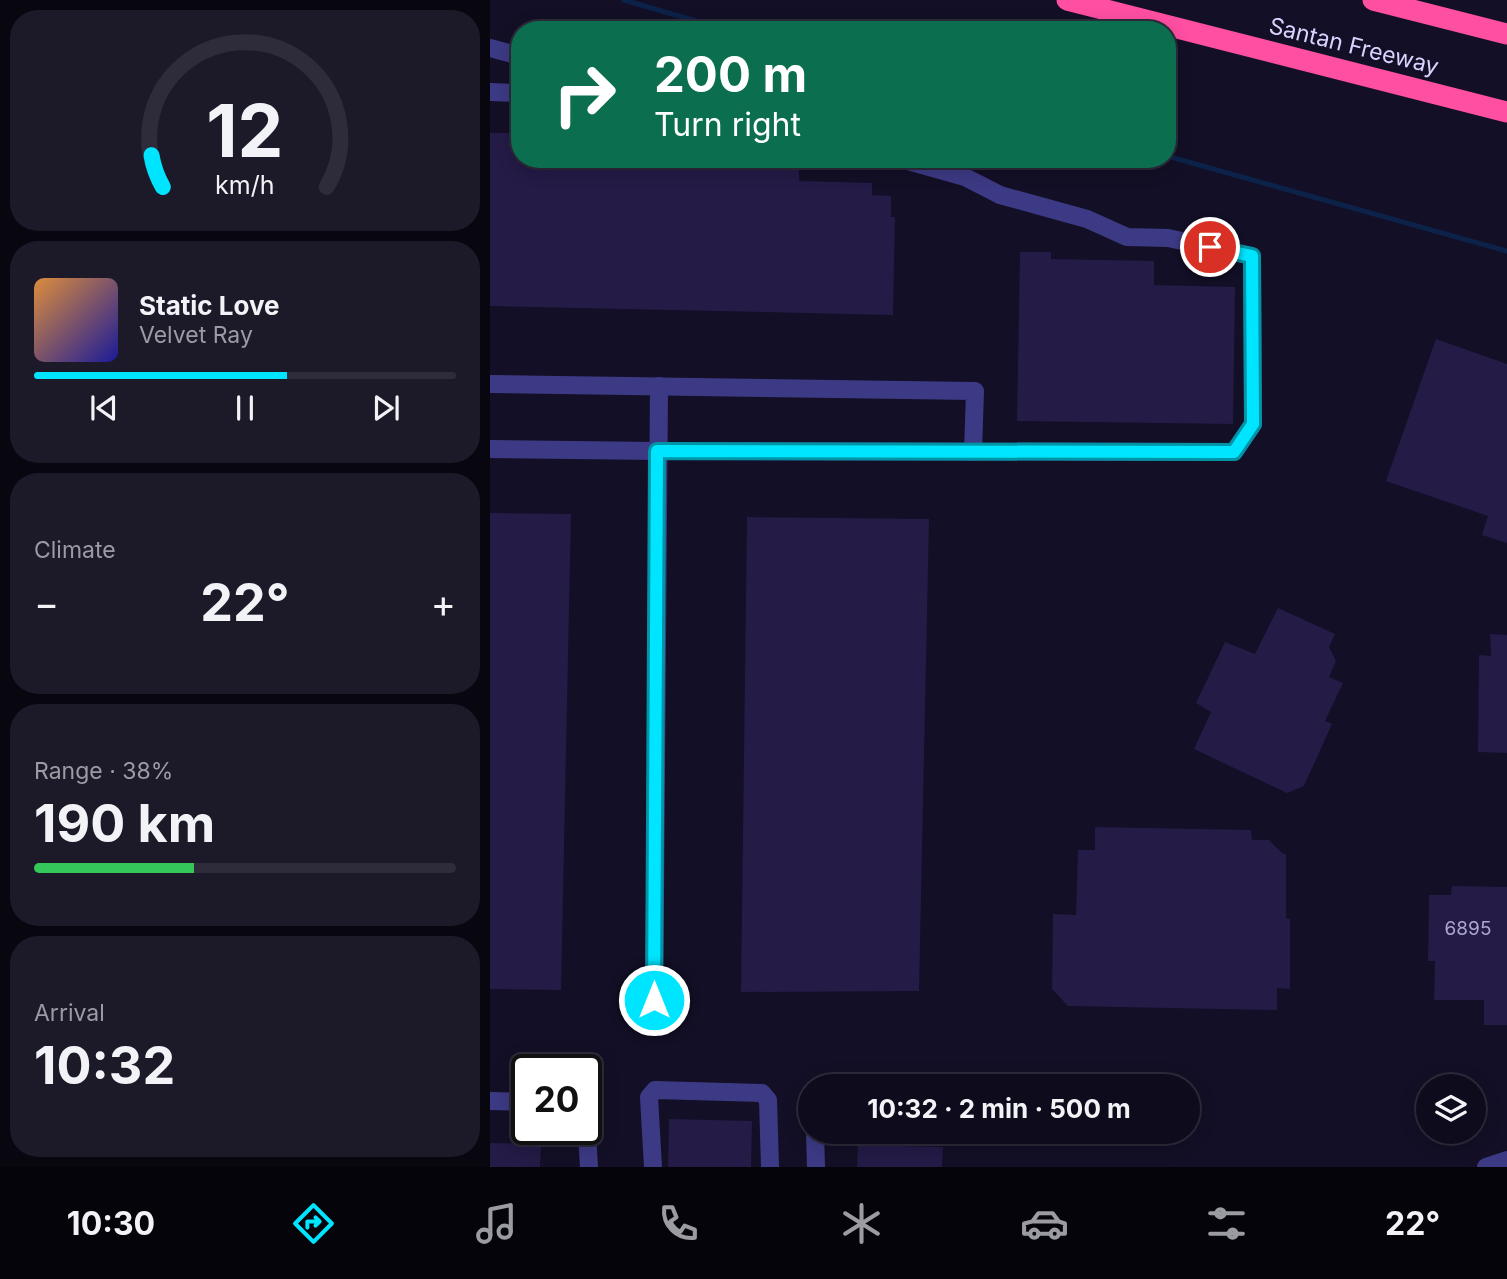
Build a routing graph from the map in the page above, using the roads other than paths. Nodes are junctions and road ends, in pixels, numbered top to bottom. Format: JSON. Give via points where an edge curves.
{"nodes":[{"id":1,"x":1067,"y":0,"type":"edge"},
{"id":2,"x":1373,"y":0,"type":"edge"},
{"id":3,"x":1150,"y":21,"type":"edge"},
{"id":4,"x":1176,"y":28,"type":"edge"},
{"id":5,"x":1507,"y":34,"type":"edge"},
{"id":6,"x":490,"y":48,"type":"edge"},
{"id":7,"x":511,"y":54,"type":"edge"},
{"id":8,"x":490,"y":92,"type":"edge"},
{"id":9,"x":511,"y":93,"type":"edge"},
{"id":10,"x":1507,"y":113,"type":"edge"},
{"id":11,"x":933,"y":168,"type":"edge"},
{"id":12,"x":490,"y":384,"type":"edge"},
{"id":13,"x":659,"y":386,"type":"junction"},
{"id":14,"x":490,"y":449,"type":"edge"},
{"id":15,"x":657,"y":451,"type":"junction"},
{"id":16,"x":973,"y":452,"type":"junction"},
{"id":17,"x":654,"y":1027,"type":"dead end"},
{"id":18,"x":490,"y":1101,"type":"edge"},
{"id":19,"x":511,"y":1102,"type":"edge"},
{"id":20,"x":815,"y":1144,"type":"edge"},
{"id":21,"x":588,"y":1145,"type":"edge"},
{"id":22,"x":1507,"y":1160,"type":"edge"},
{"id":23,"x":589,"y":1167,"type":"edge"},
{"id":24,"x":653,"y":1167,"type":"edge"},
{"id":25,"x":770,"y":1167,"type":"edge"},
{"id":26,"x":816,"y":1167,"type":"edge"},
{"id":27,"x":1486,"y":1167,"type":"edge"}],
"edges":[{"from":1,"to":3,"type":"highway","name":"Santan Freeway"},
{"from":2,"to":5,"type":"highway"},
{"from":4,"to":10,"type":"highway","name":"Santan Freeway"},
{"from":6,"to":7,"type":"street"},
{"from":8,"to":9,"type":"street"},
{"from":11,"to":16,"type":"street","via":[[965,177],[999,195],[1087,219],[1127,237],[1168,238],[1252,256],[1253,424],[1234,452]]},
{"from":12,"to":13,"type":"street"},
{"from":13,"to":15,"type":"street"},
{"from":13,"to":16,"type":"street","via":[[975,391]]},
{"from":14,"to":15,"type":"street"},
{"from":15,"to":16,"type":"street"},
{"from":15,"to":17,"type":"street"},
{"from":18,"to":19,"type":"street"},
{"from":20,"to":26,"type":"street"},
{"from":21,"to":23,"type":"street"},
{"from":22,"to":27,"type":"street"},
{"from":24,"to":25,"type":"street","via":[[649,1097],[655,1090],[762,1093],[768,1100]]}]}
